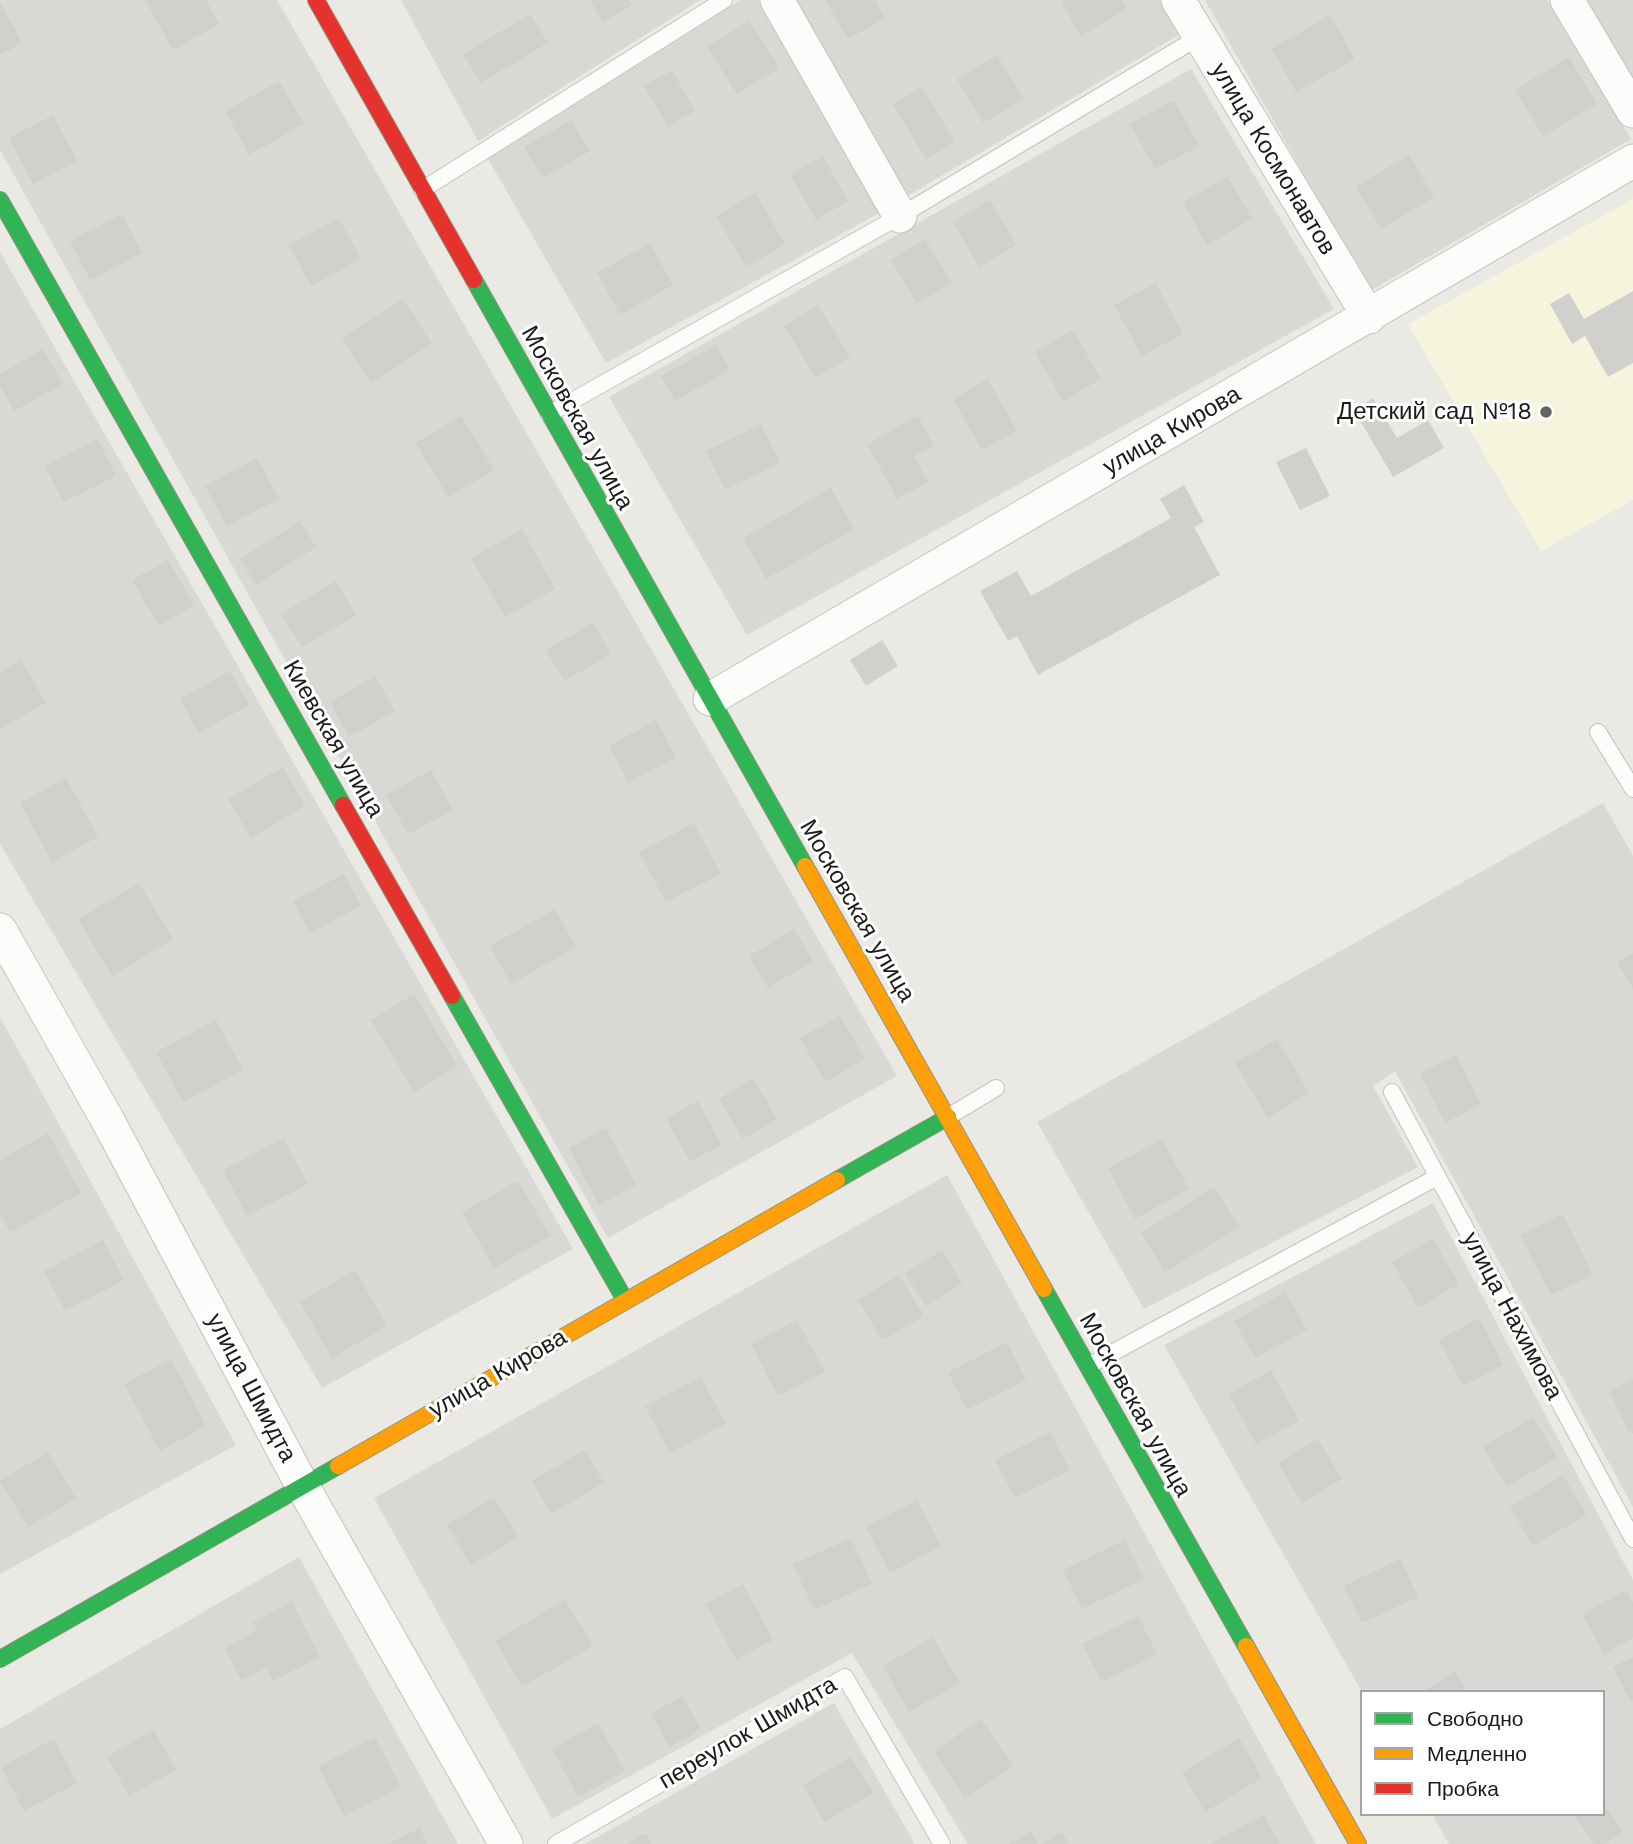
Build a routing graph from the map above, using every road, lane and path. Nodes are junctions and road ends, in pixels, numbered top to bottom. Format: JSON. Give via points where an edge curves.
{"nodes":[{"id":1,"x":316,"y":0,"type":"edge"},
{"id":2,"x":724,"y":0,"type":"edge"},
{"id":3,"x":777,"y":0,"type":"edge"},
{"id":4,"x":1178,"y":0,"type":"edge"},
{"id":5,"x":1567,"y":0,"type":"edge"},
{"id":6,"x":1199,"y":37,"type":"junction"},
{"id":7,"x":1633,"y":111,"type":"edge"},
{"id":8,"x":1633,"y":161,"type":"edge"},
{"id":9,"x":422,"y":190,"type":"junction"},
{"id":10,"x":0,"y":200,"type":"edge"},
{"id":11,"x":900,"y":216,"type":"junction"},
{"id":12,"x":1369,"y":317,"type":"junction"},
{"id":13,"x":549,"y":414,"type":"junction"},
{"id":14,"x":710,"y":699,"type":"junction"},
{"id":15,"x":1598,"y":732,"type":"dead end"},
{"id":16,"x":1633,"y":789,"type":"edge"},
{"id":17,"x":0,"y":930,"type":"edge"},
{"id":18,"x":996,"y":1088,"type":"dead end"},
{"id":19,"x":1392,"y":1092,"type":"dead end"},
{"id":20,"x":948,"y":1117,"type":"junction"},
{"id":21,"x":1437,"y":1177,"type":"junction"},
{"id":22,"x":625,"y":1300,"type":"junction"},
{"id":23,"x":1087,"y":1366,"type":"junction"},
{"id":24,"x":303,"y":1487,"type":"junction"},
{"id":25,"x":1633,"y":1539,"type":"edge"},
{"id":26,"x":0,"y":1659,"type":"edge"},
{"id":27,"x":506,"y":1844,"type":"edge"},
{"id":28,"x":556,"y":1844,"type":"edge"},
{"id":29,"x":942,"y":1844,"type":"edge"},
{"id":30,"x":1358,"y":1844,"type":"edge"}],
"edges":[{"from":1,"to":9,"type":"street","name":"Московская улица"},
{"from":2,"to":9,"type":"lane"},
{"from":3,"to":11,"type":"street"},
{"from":4,"to":6,"type":"street","name":"улица Космонавтов"},
{"from":5,"to":7,"type":"street"},
{"from":6,"to":11,"type":"lane"},
{"from":6,"to":12,"type":"street","name":"улица Космонавтов"},
{"from":8,"to":12,"type":"street","name":"улица Кирова"},
{"from":9,"to":13,"type":"street","name":"Московская улица"},
{"from":10,"to":22,"type":"street","name":"Киевская улица"},
{"from":11,"to":13,"type":"lane"},
{"from":12,"to":14,"type":"street","name":"улица Кирова"},
{"from":13,"to":14,"type":"street","name":"Московская улица"},
{"from":14,"to":20,"type":"street","name":"Московская улица"},
{"from":15,"to":16,"type":"lane"},
{"from":17,"to":24,"type":"street","name":"улица Шмидта","via":[[107,1119]]},
{"from":18,"to":20,"type":"lane","name":"улица Кирова"},
{"from":19,"to":21,"type":"lane","name":"улица Нахимова"},
{"from":20,"to":22,"type":"street","name":"улица Кирова"},
{"from":20,"to":23,"type":"street","name":"Московская улица"},
{"from":21,"to":23,"type":"lane"},
{"from":21,"to":25,"type":"lane","name":"улица Нахимова"},
{"from":22,"to":24,"type":"street","name":"улица Кирова"},
{"from":23,"to":30,"type":"street","name":"Московская улица"},
{"from":24,"to":26,"type":"street","name":"улица Кирова"},
{"from":24,"to":27,"type":"street","name":"улица Шмидта"},
{"from":28,"to":29,"type":"lane","name":"переулок Шмидта","via":[[845,1677]]}]}
